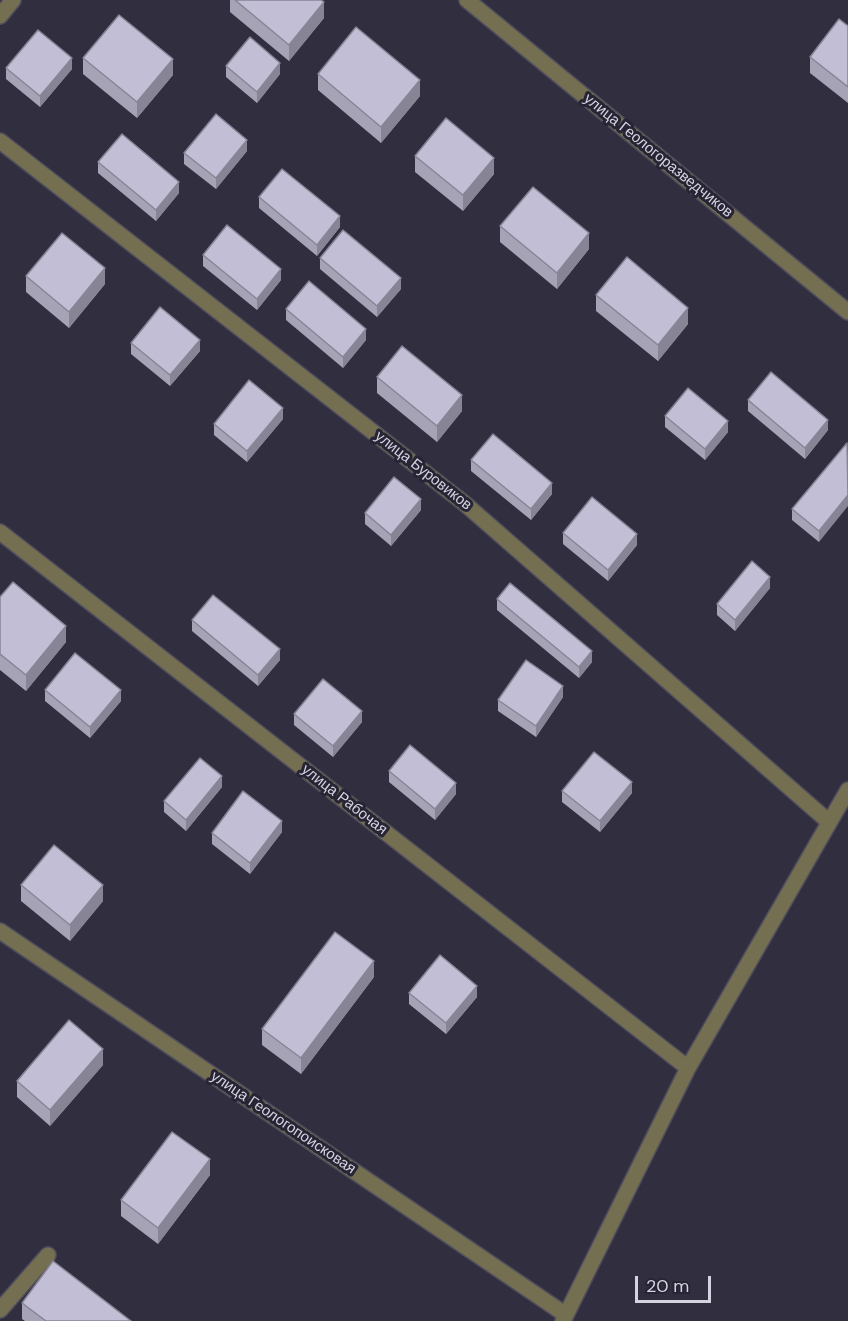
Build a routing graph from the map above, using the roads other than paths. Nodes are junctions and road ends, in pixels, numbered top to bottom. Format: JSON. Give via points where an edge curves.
{"nodes":[{"id":1,"x":13,"y":0,"type":"edge"},
{"id":2,"x":467,"y":0,"type":"edge"},
{"id":3,"x":0,"y":16,"type":"edge"},
{"id":4,"x":0,"y":141,"type":"edge"},
{"id":5,"x":848,"y":312,"type":"edge"},
{"id":6,"x":0,"y":532,"type":"edge"},
{"id":7,"x":848,"y":790,"type":"edge"},
{"id":8,"x":829,"y":822,"type":"junction"},
{"id":9,"x":0,"y":931,"type":"edge"},
{"id":10,"x":688,"y":1068,"type":"junction"},
{"id":11,"x":48,"y":1255,"type":"dead end"},
{"id":12,"x":0,"y":1310,"type":"edge"},
{"id":13,"x":564,"y":1318,"type":"edge"}],
"edges":[{"from":1,"to":3,"type":"street"},
{"from":2,"to":5,"type":"street","name":"улица Геологоразведчиков"},
{"from":4,"to":8,"type":"street","name":"улица Буровиков","via":[[464,503]]},
{"from":6,"to":10,"type":"street","name":"улица Рабочая"},
{"from":7,"to":8,"type":"street"},
{"from":8,"to":10,"type":"street"},
{"from":9,"to":13,"type":"street","name":"улица Геологопоисковая"},
{"from":10,"to":13,"type":"street"},
{"from":11,"to":12,"type":"street"}]}
